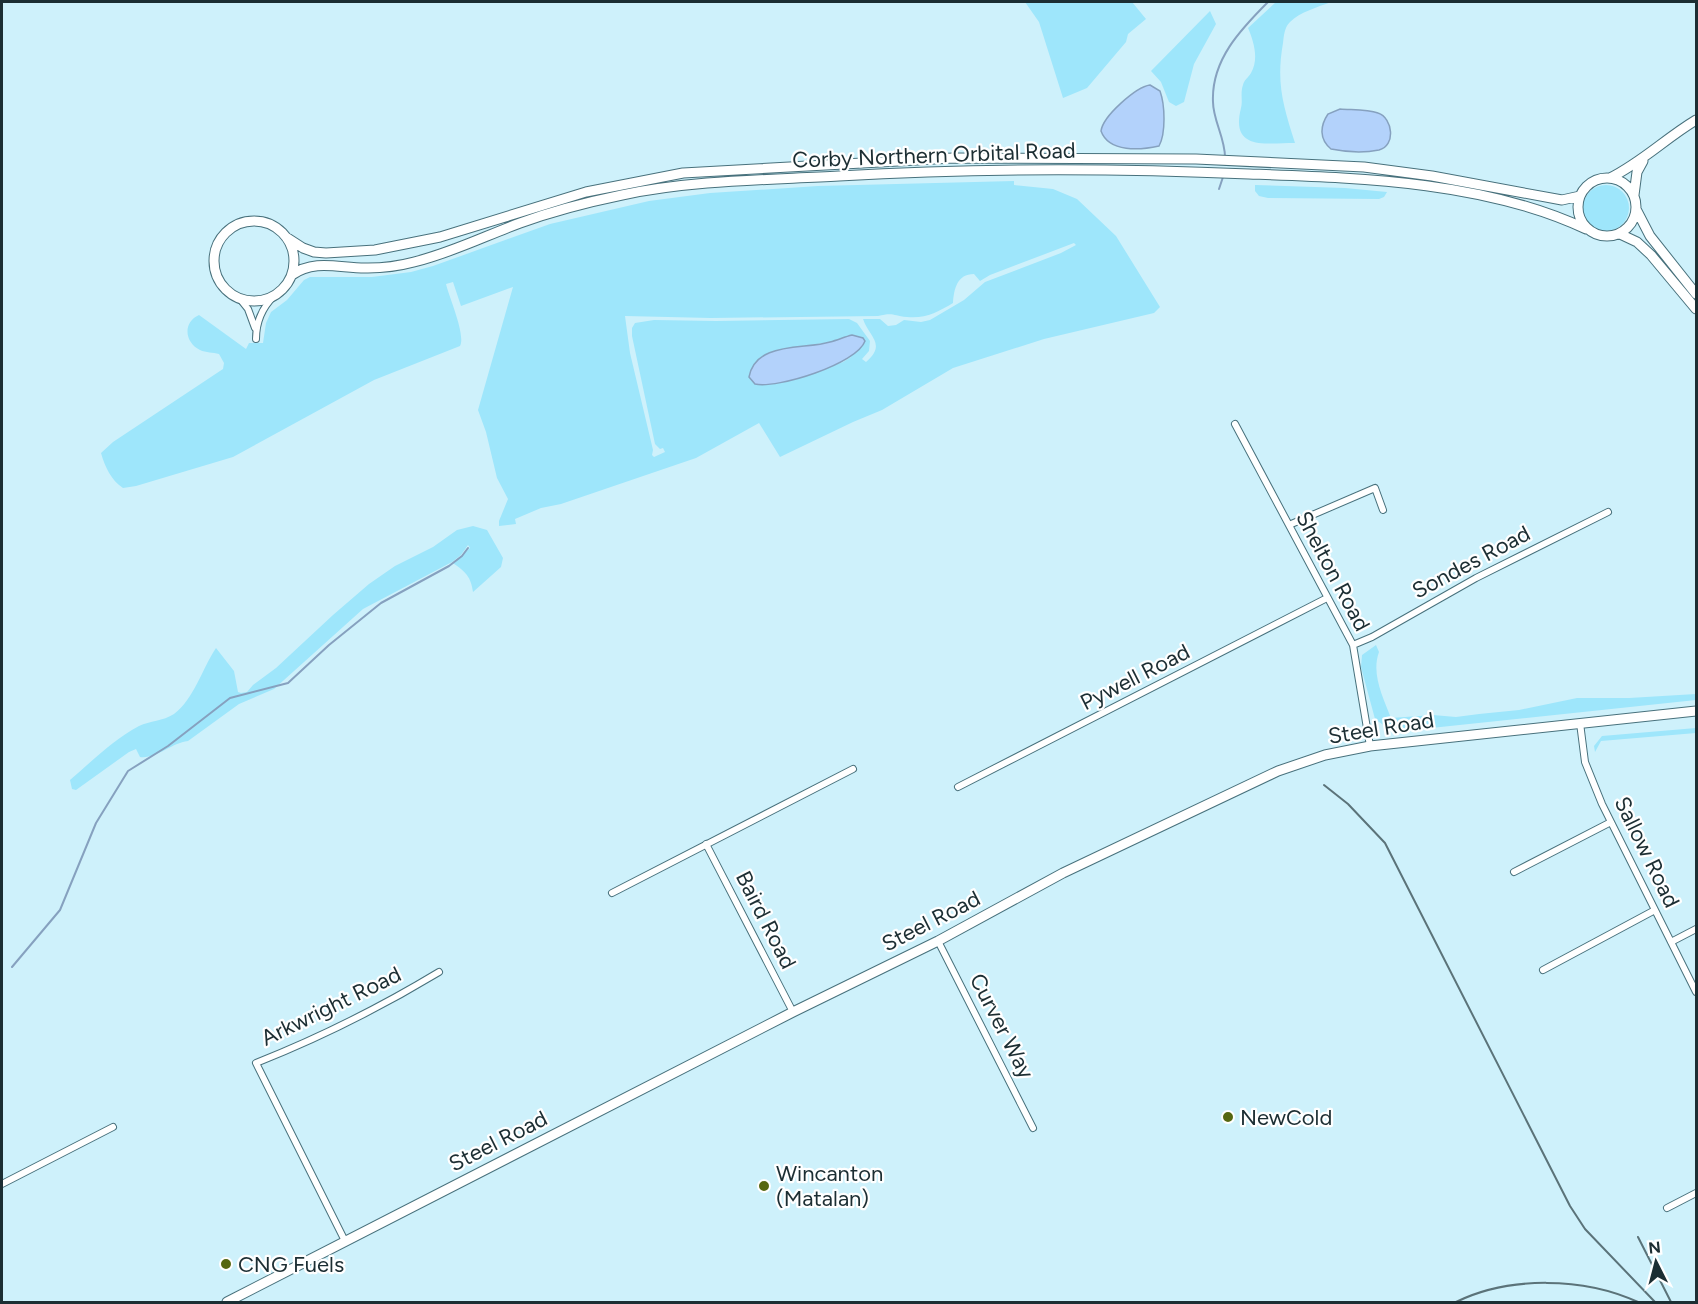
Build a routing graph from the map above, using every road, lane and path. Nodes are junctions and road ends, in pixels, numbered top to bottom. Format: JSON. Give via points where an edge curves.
{"nodes":[{"id":1,"x":1696,"y":120,"type":"edge"},
{"id":2,"x":1644,"y":159,"type":"junction"},
{"id":3,"x":1610,"y":178,"type":"junction"},
{"id":4,"x":1634,"y":195,"type":"junction"},
{"id":5,"x":1580,"y":196,"type":"junction"},
{"id":6,"x":1636,"y":209,"type":"junction"},
{"id":7,"x":1586,"y":229,"type":"junction"},
{"id":8,"x":1620,"y":234,"type":"junction"},
{"id":9,"x":286,"y":237,"type":"junction"},
{"id":10,"x":292,"y":275,"type":"junction"},
{"id":11,"x":1696,"y":294,"type":"edge"},
{"id":12,"x":274,"y":296,"type":"junction"},
{"id":13,"x":240,"y":298,"type":"junction"},
{"id":14,"x":1696,"y":309,"type":"edge"},
{"id":15,"x":256,"y":331,"type":"junction"},
{"id":16,"x":256,"y":339,"type":"dead end"},
{"id":17,"x":1235,"y":424,"type":"dead end"},
{"id":18,"x":1383,"y":510,"type":"dead end"},
{"id":19,"x":1608,"y":512,"type":"dead end"},
{"id":20,"x":1289,"y":525,"type":"junction"},
{"id":21,"x":1328,"y":598,"type":"junction"},
{"id":22,"x":1353,"y":645,"type":"junction"},
{"id":23,"x":1696,"y":711,"type":"edge"},
{"id":24,"x":1580,"y":723,"type":"junction"},
{"id":25,"x":1370,"y":746,"type":"junction"},
{"id":26,"x":853,"y":770,"type":"dead end"},
{"id":27,"x":958,"y":787,"type":"dead end"},
{"id":28,"x":1611,"y":822,"type":"junction"},
{"id":29,"x":706,"y":844,"type":"junction"},
{"id":30,"x":1514,"y":872,"type":"dead end"},
{"id":31,"x":612,"y":893,"type":"dead end"},
{"id":32,"x":1655,"y":910,"type":"junction"},
{"id":33,"x":1696,"y":929,"type":"edge"},
{"id":34,"x":938,"y":941,"type":"junction"},
{"id":35,"x":1671,"y":942,"type":"junction"},
{"id":36,"x":1543,"y":970,"type":"dead end"},
{"id":37,"x":439,"y":972,"type":"dead end"},
{"id":38,"x":1696,"y":992,"type":"edge"},
{"id":39,"x":793,"y":1012,"type":"junction"},
{"id":40,"x":113,"y":1127,"type":"dead end"},
{"id":41,"x":1033,"y":1128,"type":"dead end"},
{"id":42,"x":2,"y":1184,"type":"edge"},
{"id":43,"x":1696,"y":1193,"type":"edge"},
{"id":44,"x":1667,"y":1208,"type":"dead end"},
{"id":45,"x":345,"y":1241,"type":"junction"},
{"id":46,"x":227,"y":1302,"type":"edge"}],
"edges":[{"from":1,"to":2,"type":"street"},
{"from":2,"to":3,"type":"street"},
{"from":2,"to":4,"type":"street","via":[[1637,172]]},
{"from":3,"to":4,"type":"street","via":[[1625,184]]},
{"from":3,"to":5,"type":"street","via":[[1594,181]]},
{"from":4,"to":6,"type":"street"},
{"from":5,"to":7,"type":"street","via":[[1578,213]]},
{"from":5,"to":9,"type":"street","name":"Corby Northern Orbital Road","via":[[1562,201],[1364,167],[1196,159],[953,158],[683,173],[586,192],[441,237],[375,249],[326,253],[303,248]]},
{"from":6,"to":8,"type":"street","via":[[1634,219]]},
{"from":6,"to":11,"type":"street","via":[[1650,236]]},
{"from":7,"to":8,"type":"street","via":[[1602,236]]},
{"from":7,"to":10,"type":"street","name":"Corby Northern Orbital Road","via":[[1503,200],[1365,178],[1067,169],[916,172],[693,184],[624,194],[521,223],[414,262],[369,268],[309,266]]},
{"from":8,"to":14,"type":"street","via":[[1651,255]]},
{"from":9,"to":10,"type":"street","via":[[292,249]]},
{"from":9,"to":13,"type":"street","via":[[271,225],[252,221],[231,229],[223,237],[216,248],[216,273],[229,293]]},
{"from":10,"to":12,"type":"street"},
{"from":12,"to":13,"type":"street","via":[[251,301]]},
{"from":12,"to":15,"type":"street","via":[[263,310]]},
{"from":13,"to":15,"type":"street"},
{"from":15,"to":16,"type":"street"},
{"from":17,"to":20,"type":"street","name":"Shelton Road"},
{"from":18,"to":20,"type":"street","via":[[1375,488]]},
{"from":19,"to":22,"type":"street","name":"Sondes Road"},
{"from":20,"to":21,"type":"street","name":"Shelton Road"},
{"from":21,"to":22,"type":"street","name":"Shelton Road"},
{"from":21,"to":27,"type":"street","name":"Pywell Road"},
{"from":22,"to":25,"type":"street","name":"Shelton Road"},
{"from":23,"to":24,"type":"street","name":"Steel Road"},
{"from":24,"to":25,"type":"street","name":"Steel Road"},
{"from":24,"to":28,"type":"street","name":"Sallow Road","via":[[1585,762]]},
{"from":25,"to":34,"type":"street","name":"Steel Road","via":[[1325,755],[1278,771],[1063,873]]},
{"from":26,"to":29,"type":"street"},
{"from":28,"to":30,"type":"street"},
{"from":28,"to":32,"type":"street","name":"Sallow Road"},
{"from":29,"to":31,"type":"street"},
{"from":29,"to":39,"type":"street","name":"Baird Road"},
{"from":32,"to":35,"type":"street","name":"Sallow Road"},
{"from":32,"to":36,"type":"street"},
{"from":33,"to":35,"type":"street"},
{"from":34,"to":39,"type":"street","name":"Steel Road"},
{"from":34,"to":41,"type":"street","name":"Curver Way"},
{"from":35,"to":38,"type":"street","name":"Sallow Road"},
{"from":37,"to":45,"type":"street","name":"Arkwright Road","via":[[302,1045],[256,1063]]},
{"from":39,"to":45,"type":"street","name":"Steel Road"},
{"from":40,"to":42,"type":"street"},
{"from":43,"to":44,"type":"street"},
{"from":45,"to":46,"type":"street","name":"Steel Road"}]}
